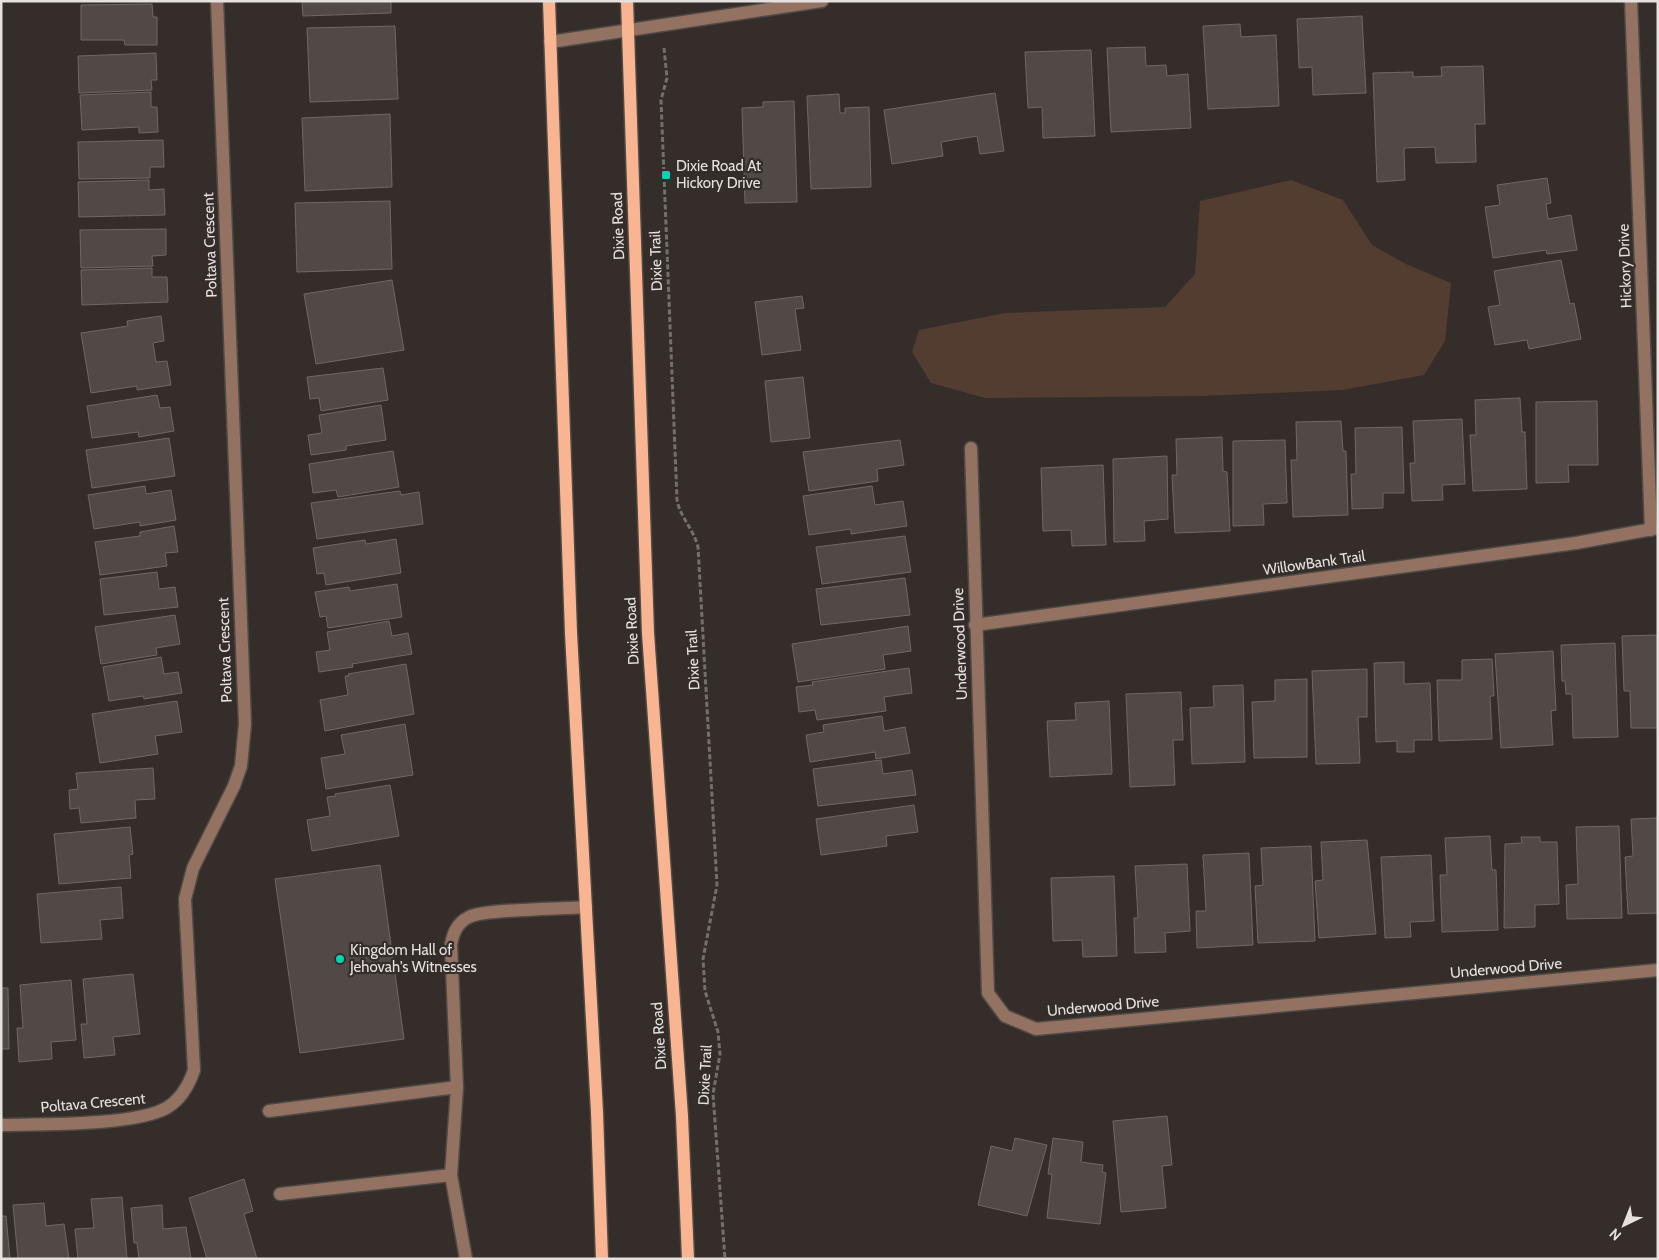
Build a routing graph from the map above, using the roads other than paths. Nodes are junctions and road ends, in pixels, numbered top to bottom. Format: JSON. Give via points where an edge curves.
{"nodes":[{"id":1,"x":217,"y":1,"type":"edge"},
{"id":2,"x":549,"y":1,"type":"edge"},
{"id":3,"x":627,"y":1,"type":"edge"},
{"id":4,"x":822,"y":1,"type":"edge"},
{"id":5,"x":1632,"y":1,"type":"edge"},
{"id":6,"x":628,"y":30,"type":"junction"},
{"id":7,"x":550,"y":42,"type":"junction"},
{"id":8,"x":971,"y":448,"type":"dead end"},
{"id":9,"x":1654,"y":529,"type":"edge"},
{"id":10,"x":975,"y":625,"type":"junction"},
{"id":11,"x":586,"y":907,"type":"junction"},
{"id":12,"x":1658,"y":970,"type":"edge"},
{"id":13,"x":457,"y":1086,"type":"junction"},
{"id":14,"x":269,"y":1111,"type":"dead end"},
{"id":15,"x":1,"y":1125,"type":"edge"},
{"id":16,"x":451,"y":1174,"type":"junction"},
{"id":17,"x":280,"y":1194,"type":"dead end"},
{"id":18,"x":466,"y":1259,"type":"edge"},
{"id":19,"x":602,"y":1259,"type":"edge"},
{"id":20,"x":688,"y":1259,"type":"edge"}],
"edges":[{"from":1,"to":15,"type":"street","name":"Poltava Crescent","via":[[245,724],[242,760],[234,786],[193,868],[185,899],[194,1070],[180,1097],[155,1114],[110,1120]]},
{"from":2,"to":7,"type":"main road"},
{"from":3,"to":6,"type":"main road","name":"Dixie Road"},
{"from":4,"to":6,"type":"street"},
{"from":5,"to":9,"type":"street","name":"Hickory Drive"},
{"from":6,"to":7,"type":"street"},
{"from":6,"to":20,"type":"main road","name":"Dixie Road","via":[[648,633],[682,1116]]},
{"from":7,"to":11,"type":"main road","via":[[571,632]]},
{"from":8,"to":10,"type":"street","name":"Underwood Drive"},
{"from":9,"to":10,"type":"street","name":"WillowBank Trail","via":[[1576,543]]},
{"from":10,"to":12,"type":"street","name":"Underwood Drive","via":[[988,992],[1005,1016],[1036,1029]]},
{"from":11,"to":13,"type":"street","via":[[475,914],[459,924],[451,945]]},
{"from":11,"to":19,"type":"main road"},
{"from":13,"to":14,"type":"street"},
{"from":13,"to":16,"type":"street"},
{"from":16,"to":17,"type":"street"},
{"from":16,"to":18,"type":"street"}]}
